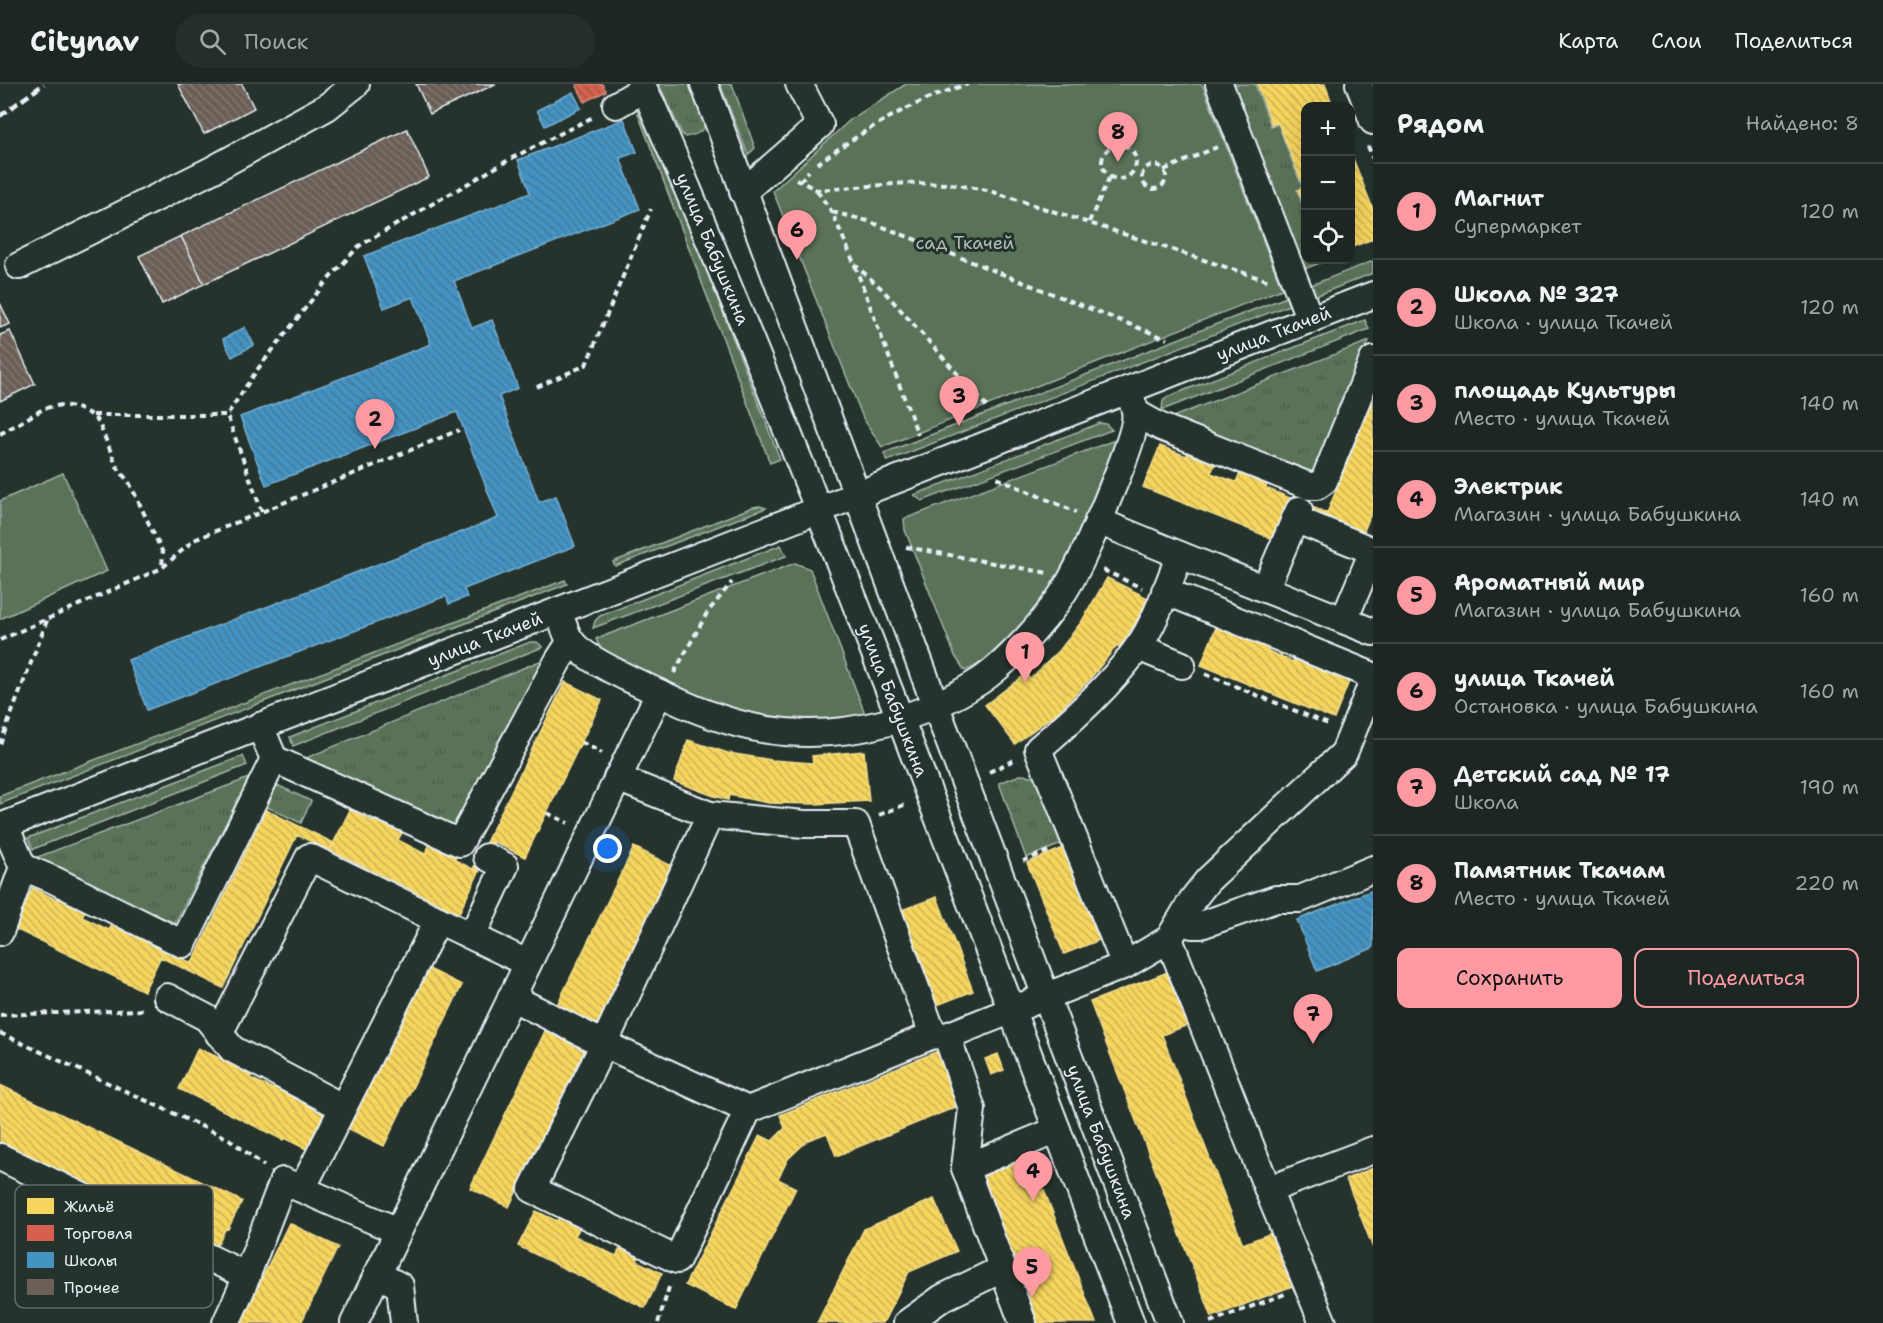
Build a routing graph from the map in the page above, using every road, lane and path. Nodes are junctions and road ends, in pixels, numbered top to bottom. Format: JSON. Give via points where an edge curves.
{"nodes":[{"id":1,"x":356,"y":84,"type":"edge"},
{"id":2,"x":704,"y":84,"type":"edge"},
{"id":3,"x":799,"y":84,"type":"edge"},
{"id":4,"x":968,"y":84,"type":"edge"},
{"id":5,"x":1219,"y":84,"type":"edge"},
{"id":6,"x":1359,"y":84,"type":"edge"},
{"id":7,"x":643,"y":87,"type":"edge"},
{"id":8,"x":616,"y":105,"type":"joint"},
{"id":9,"x":1373,"y":121,"type":"edge"},
{"id":10,"x":1240,"y":138,"type":"junction"},
{"id":11,"x":776,"y":164,"type":"junction"},
{"id":12,"x":1134,"y":169,"type":"junction"},
{"id":13,"x":1164,"y":170,"type":"junction"},
{"id":14,"x":1142,"y":172,"type":"junction"},
{"id":15,"x":1110,"y":176,"type":"junction"},
{"id":16,"x":800,"y":182,"type":"junction"},
{"id":17,"x":817,"y":190,"type":"junction"},
{"id":18,"x":743,"y":192,"type":"junction"},
{"id":19,"x":651,"y":210,"type":"dead end"},
{"id":20,"x":832,"y":212,"type":"junction"},
{"id":21,"x":1089,"y":222,"type":"junction"},
{"id":22,"x":854,"y":263,"type":"junction"},
{"id":23,"x":19,"y":266,"type":"dead end"},
{"id":24,"x":1297,"y":286,"type":"junction"},
{"id":25,"x":1373,"y":295,"type":"edge"},
{"id":26,"x":1310,"y":320,"type":"junction"},
{"id":27,"x":1167,"y":339,"type":"dead end"},
{"id":28,"x":1373,"y":360,"type":"edge"},
{"id":29,"x":537,"y":387,"type":"dead end"},
{"id":30,"x":1131,"y":402,"type":"junction"},
{"id":31,"x":988,"y":408,"type":"dead end"},
{"id":32,"x":93,"y":415,"type":"junction"},
{"id":33,"x":227,"y":415,"type":"junction"},
{"id":34,"x":459,"y":430,"type":"dead end"},
{"id":35,"x":0,"y":434,"type":"edge"},
{"id":36,"x":918,"y":435,"type":"dead end"},
{"id":37,"x":997,"y":478,"type":"dead end"},
{"id":38,"x":857,"y":495,"type":"junction"},
{"id":39,"x":1301,"y":504,"type":"junction"},
{"id":40,"x":818,"y":511,"type":"junction"},
{"id":41,"x":262,"y":512,"type":"junction"},
{"id":42,"x":1090,"y":517,"type":"junction"},
{"id":43,"x":906,"y":547,"type":"dead end"},
{"id":44,"x":1373,"y":551,"type":"edge"},
{"id":45,"x":1180,"y":555,"type":"junction"},
{"id":46,"x":162,"y":568,"type":"junction"},
{"id":47,"x":1099,"y":568,"type":"dead end"},
{"id":48,"x":1056,"y":574,"type":"dead end"},
{"id":49,"x":732,"y":582,"type":"dead end"},
{"id":50,"x":1265,"y":589,"type":"junction"},
{"id":51,"x":1165,"y":591,"type":"junction"},
{"id":52,"x":558,"y":611,"type":"junction"},
{"id":53,"x":48,"y":618,"type":"junction"},
{"id":54,"x":1344,"y":620,"type":"junction"},
{"id":55,"x":1373,"y":632,"type":"edge"},
{"id":56,"x":0,"y":640,"type":"edge"},
{"id":57,"x":571,"y":641,"type":"junction"},
{"id":58,"x":1138,"y":647,"type":"junction"},
{"id":59,"x":1182,"y":665,"type":"joint"},
{"id":60,"x":1373,"y":676,"type":"edge"},
{"id":61,"x":1373,"y":681,"type":"edge"},
{"id":62,"x":665,"y":685,"type":"junction"},
{"id":63,"x":935,"y":704,"type":"junction"},
{"id":64,"x":900,"y":718,"type":"junction"},
{"id":65,"x":260,"y":726,"type":"junction"},
{"id":66,"x":1352,"y":734,"type":"junction"},
{"id":67,"x":581,"y":742,"type":"dead end"},
{"id":68,"x":0,"y":744,"type":"edge"},
{"id":69,"x":604,"y":754,"type":"dead end"},
{"id":70,"x":274,"y":759,"type":"junction"},
{"id":71,"x":617,"y":778,"type":"junction"},
{"id":72,"x":547,"y":813,"type":"dead end"},
{"id":73,"x":710,"y":815,"type":"junction"},
{"id":74,"x":570,"y":825,"type":"dead end"},
{"id":75,"x":2,"y":826,"type":"edge"},
{"id":76,"x":476,"y":851,"type":"junction"},
{"id":77,"x":23,"y":867,"type":"junction"},
{"id":78,"x":1373,"y":869,"type":"edge"},
{"id":79,"x":438,"y":920,"type":"junction"},
{"id":80,"x":1175,"y":930,"type":"junction"},
{"id":81,"x":0,"y":932,"type":"edge"},
{"id":82,"x":472,"y":936,"type":"junction"},
{"id":83,"x":527,"y":963,"type":"junction"},
{"id":84,"x":1125,"y":964,"type":"junction"},
{"id":85,"x":1045,"y":996,"type":"junction"},
{"id":86,"x":167,"y":997,"type":"joint"},
{"id":87,"x":511,"y":997,"type":"junction"},
{"id":88,"x":1011,"y":1009,"type":"junction"},
{"id":89,"x":0,"y":1015,"type":"edge"},
{"id":90,"x":0,"y":1033,"type":"edge"},
{"id":91,"x":219,"y":1034,"type":"junction"},
{"id":92,"x":940,"y":1035,"type":"junction"},
{"id":93,"x":604,"y":1044,"type":"junction"},
{"id":94,"x":342,"y":1107,"type":"junction"},
{"id":95,"x":748,"y":1110,"type":"junction"},
{"id":96,"x":1057,"y":1130,"type":"junction"},
{"id":97,"x":1373,"y":1150,"type":"edge"},
{"id":98,"x":0,"y":1157,"type":"edge"},
{"id":99,"x":965,"y":1168,"type":"junction"},
{"id":100,"x":58,"y":1185,"type":"edge"},
{"id":101,"x":293,"y":1185,"type":"junction"},
{"id":102,"x":1268,"y":1190,"type":"junction"},
{"id":103,"x":398,"y":1231,"type":"junction"},
{"id":104,"x":213,"y":1260,"type":"edge"},
{"id":105,"x":1002,"y":1269,"type":"junction"},
{"id":106,"x":377,"y":1274,"type":"junction"},
{"id":107,"x":247,"y":1276,"type":"junction"},
{"id":108,"x":670,"y":1281,"type":"dead end"},
{"id":109,"x":1308,"y":1285,"type":"junction"},
{"id":110,"x":1210,"y":1322,"type":"edge"},
{"id":111,"x":226,"y":1323,"type":"edge"},
{"id":112,"x":354,"y":1323,"type":"edge"},
{"id":113,"x":404,"y":1323,"type":"edge"},
{"id":114,"x":658,"y":1323,"type":"edge"},
{"id":115,"x":907,"y":1323,"type":"edge"},
{"id":116,"x":1023,"y":1323,"type":"edge"},
{"id":117,"x":1131,"y":1323,"type":"edge"},
{"id":118,"x":1170,"y":1323,"type":"edge"},
{"id":119,"x":1323,"y":1323,"type":"edge"}],
"edges":[{"from":1,"to":23,"type":"street","via":[[327,107],[212,170]]},
{"from":2,"to":18,"type":"street","name":"улица Бабушкина"},
{"from":3,"to":11,"type":"street","via":[[820,125]]},
{"from":4,"to":16,"type":"path","via":[[891,115],[813,167]]},
{"from":5,"to":10,"type":"street"},
{"from":6,"to":9,"type":"street"},
{"from":7,"to":8,"type":"street"},
{"from":7,"to":40,"type":"street","name":"улица Бабушкина","via":[[710,240]]},
{"from":8,"to":33,"type":"path","via":[[514,157],[359,246],[264,361]]},
{"from":10,"to":13,"type":"path"},
{"from":10,"to":24,"type":"street"},
{"from":11,"to":16,"type":"path"},
{"from":11,"to":18,"type":"street"},
{"from":12,"to":14,"type":"path"},
{"from":12,"to":15,"type":"path","via":[[1124,178]]},
{"from":12,"to":15,"type":"path","via":[[1136,159],[1130,149],[1114,146],[1103,157],[1103,168]]},
{"from":13,"to":14,"type":"path","via":[[1150,165]]},
{"from":13,"to":14,"type":"path","via":[[1163,184],[1155,189],[1143,182]]},
{"from":15,"to":21,"type":"path"},
{"from":16,"to":17,"type":"path"},
{"from":17,"to":20,"type":"path"},
{"from":17,"to":21,"type":"path","via":[[950,184],[987,190]]},
{"from":18,"to":38,"type":"street","name":"улица Бабушкина"},
{"from":19,"to":29,"type":"path","via":[[586,365]]},
{"from":20,"to":22,"type":"path"},
{"from":20,"to":27,"type":"path","via":[[867,221]]},
{"from":21,"to":24,"type":"path","via":[[1276,283]]},
{"from":22,"to":31,"type":"path"},
{"from":22,"to":36,"type":"path"},
{"from":24,"to":26,"type":"street"},
{"from":25,"to":26,"type":"street","name":"улица Ткачей"},
{"from":26,"to":30,"type":"street","name":"улица Ткачей"},
{"from":28,"to":39,"type":"street","via":[[1324,481]]},
{"from":30,"to":38,"type":"street","name":"улица Ткачей"},
{"from":30,"to":39,"type":"street","via":[[1161,427]]},
{"from":30,"to":42,"type":"street","via":[[1127,453]]},
{"from":32,"to":33,"type":"path"},
{"from":32,"to":35,"type":"path","via":[[62,405],[45,408]]},
{"from":32,"to":46,"type":"path","via":[[163,553]]},
{"from":33,"to":41,"type":"path"},
{"from":34,"to":41,"type":"path"},
{"from":37,"to":42,"type":"path"},
{"from":38,"to":40,"type":"street","name":"улица Ткачей"},
{"from":38,"to":63,"type":"street","name":"улица Бабушкина"},
{"from":39,"to":44,"type":"street"},
{"from":39,"to":50,"type":"street"},
{"from":40,"to":52,"type":"street","name":"улица Ткачей"},
{"from":40,"to":64,"type":"street","name":"улица Бабушкина"},
{"from":41,"to":46,"type":"path","via":[[194,540]]},
{"from":42,"to":45,"type":"street"},
{"from":42,"to":63,"type":"street","via":[[1061,596],[1036,627],[982,680]]},
{"from":43,"to":48,"type":"path"},
{"from":44,"to":54,"type":"street"},
{"from":45,"to":50,"type":"street"},
{"from":45,"to":51,"type":"street"},
{"from":46,"to":53,"type":"path"},
{"from":47,"to":51,"type":"path","via":[[1153,594]]},
{"from":49,"to":62,"type":"path","via":[[707,613]]},
{"from":50,"to":54,"type":"street"},
{"from":51,"to":58,"type":"street"},
{"from":51,"to":60,"type":"street"},
{"from":52,"to":57,"type":"street"},
{"from":52,"to":65,"type":"street","name":"улица Ткачей"},
{"from":53,"to":56,"type":"path"},
{"from":53,"to":68,"type":"path"},
{"from":54,"to":55,"type":"street"},
{"from":57,"to":62,"type":"street","via":[[593,660]]},
{"from":57,"to":76,"type":"street","via":[[558,661]]},
{"from":58,"to":59,"type":"street"},
{"from":58,"to":84,"type":"street","via":[[1083,709],[1038,749]]},
{"from":59,"to":66,"type":"path"},
{"from":61,"to":66,"type":"street"},
{"from":62,"to":64,"type":"street","via":[[698,711],[784,732],[825,733],[876,726]]},
{"from":62,"to":71,"type":"street"},
{"from":63,"to":64,"type":"street"},
{"from":63,"to":85,"type":"street","name":"улица Бабушкина"},
{"from":64,"to":88,"type":"street","name":"улица Бабушкина"},
{"from":65,"to":70,"type":"street"},
{"from":65,"to":75,"type":"street","name":"улица Ткачей"},
{"from":66,"to":80,"type":"street","via":[[1344,753],[1208,880]]},
{"from":67,"to":69,"type":"path"},
{"from":70,"to":76,"type":"street"},
{"from":70,"to":77,"type":"street","via":[[183,944]]},
{"from":71,"to":73,"type":"street"},
{"from":71,"to":83,"type":"street"},
{"from":72,"to":74,"type":"path"},
{"from":73,"to":92,"type":"street","via":[[804,824],[856,824]]},
{"from":73,"to":93,"type":"street"},
{"from":75,"to":77,"type":"street"},
{"from":76,"to":82,"type":"street","via":[[505,866]]},
{"from":77,"to":81,"type":"street"},
{"from":78,"to":80,"type":"street","via":[[1300,899],[1276,899],[1201,926]]},
{"from":79,"to":82,"type":"street"},
{"from":79,"to":91,"type":"street","via":[[309,858]]},
{"from":79,"to":94,"type":"street"},
{"from":80,"to":84,"type":"street"},
{"from":80,"to":102,"type":"street"},
{"from":82,"to":83,"type":"street"},
{"from":83,"to":87,"type":"street"},
{"from":84,"to":85,"type":"street"},
{"from":85,"to":88,"type":"street"},
{"from":85,"to":118,"type":"street","name":"улица Бабушкина"},
{"from":86,"to":89,"type":"path","via":[[140,1010]]},
{"from":86,"to":91,"type":"street","via":[[207,1018]]},
{"from":87,"to":93,"type":"street"},
{"from":87,"to":103,"type":"street"},
{"from":88,"to":92,"type":"street"},
{"from":88,"to":96,"type":"street","name":"улица Бабушкина"},
{"from":90,"to":101,"type":"path","via":[[229,1139]]},
{"from":91,"to":94,"type":"street","via":[[232,1049]]},
{"from":92,"to":95,"type":"street"},
{"from":92,"to":99,"type":"street","via":[[972,1109]]},
{"from":93,"to":95,"type":"street"},
{"from":93,"to":95,"type":"street","via":[[532,1188],[677,1260]]},
{"from":94,"to":101,"type":"street"},
{"from":96,"to":99,"type":"street"},
{"from":96,"to":117,"type":"street","name":"улица Бабушкина"},
{"from":97,"to":102,"type":"street"},
{"from":98,"to":100,"type":"street"},
{"from":99,"to":105,"type":"street"},
{"from":101,"to":103,"type":"street"},
{"from":101,"to":107,"type":"street"},
{"from":102,"to":109,"type":"street"},
{"from":103,"to":106,"type":"street"},
{"from":104,"to":107,"type":"street"},
{"from":105,"to":115,"type":"street","via":[[942,1298]]},
{"from":105,"to":116,"type":"street"},
{"from":106,"to":112,"type":"street"},
{"from":106,"to":113,"type":"street","via":[[400,1286]]},
{"from":107,"to":111,"type":"street"},
{"from":108,"to":114,"type":"path"},
{"from":109,"to":110,"type":"path"},
{"from":109,"to":119,"type":"street"}]}
